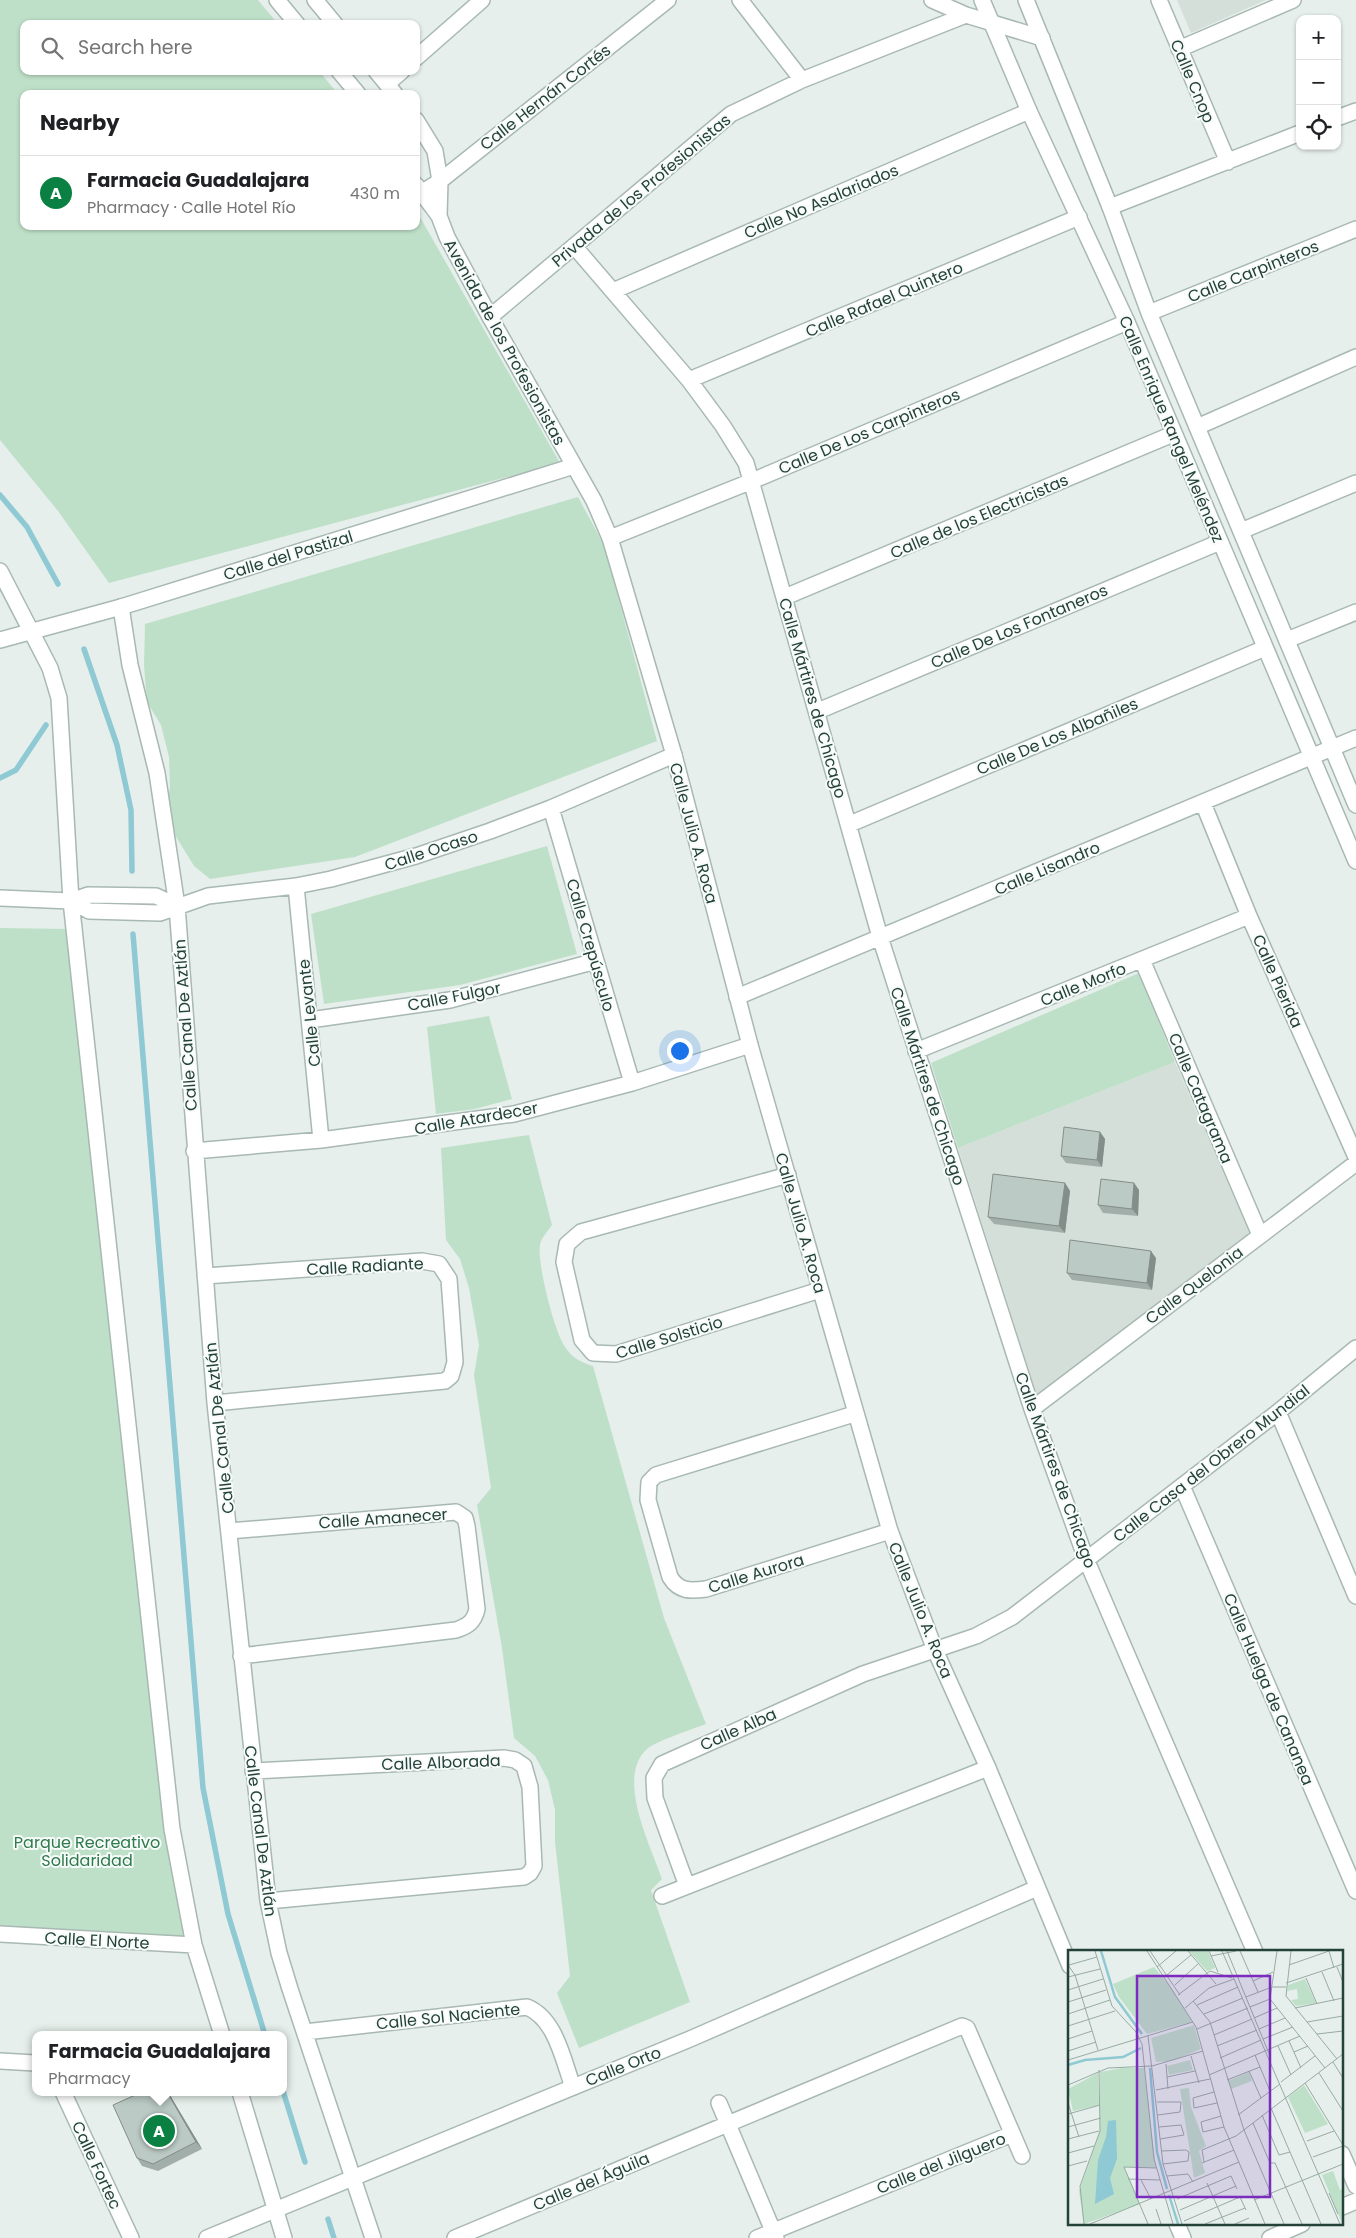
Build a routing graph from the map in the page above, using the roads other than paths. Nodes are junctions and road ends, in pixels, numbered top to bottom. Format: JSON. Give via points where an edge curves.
{"nodes":[{"id":1,"x":315,"y":0,"type":"edge"},
{"id":2,"x":482,"y":0,"type":"edge"},
{"id":3,"x":668,"y":0,"type":"edge"},
{"id":4,"x":740,"y":0,"type":"edge"},
{"id":5,"x":932,"y":0,"type":"edge"},
{"id":6,"x":982,"y":0,"type":"edge"},
{"id":7,"x":1026,"y":0,"type":"edge"},
{"id":8,"x":1158,"y":0,"type":"edge"},
{"id":9,"x":1293,"y":0,"type":"edge"},
{"id":10,"x":281,"y":2,"type":"edge"},
{"id":11,"x":966,"y":15,"type":"junction"},
{"id":12,"x":294,"y":20,"type":"edge"},
{"id":13,"x":332,"y":20,"type":"edge"},
{"id":14,"x":992,"y":23,"type":"junction"},
{"id":15,"x":1042,"y":38,"type":"junction"},
{"id":16,"x":1179,"y":49,"type":"junction"},
{"id":17,"x":420,"y":54,"type":"edge"},
{"id":18,"x":342,"y":75,"type":"edge"},
{"id":19,"x":379,"y":75,"type":"edge"},
{"id":20,"x":400,"y":75,"type":"edge"},
{"id":21,"x":802,"y":80,"type":"junction"},
{"id":22,"x":391,"y":89,"type":"edge"},
{"id":23,"x":355,"y":90,"type":"edge"},
{"id":24,"x":1030,"y":111,"type":"junction"},
{"id":25,"x":1356,"y":111,"type":"edge"},
{"id":26,"x":1341,"y":117,"type":"edge"},
{"id":27,"x":420,"y":126,"type":"edge"},
{"id":28,"x":1296,"y":135,"type":"edge"},
{"id":29,"x":1228,"y":162,"type":"junction"},
{"id":30,"x":440,"y":180,"type":"junction"},
{"id":31,"x":420,"y":188,"type":"edge"},
{"id":32,"x":420,"y":192,"type":"edge"},
{"id":33,"x":1110,"y":207,"type":"junction"},
{"id":34,"x":439,"y":216,"type":"junction"},
{"id":35,"x":1079,"y":217,"type":"junction"},
{"id":36,"x":1356,"y":229,"type":"edge"},
{"id":37,"x":574,"y":246,"type":"junction"},
{"id":38,"x":612,"y":291,"type":"junction"},
{"id":39,"x":1149,"y":313,"type":"junction"},
{"id":40,"x":490,"y":317,"type":"junction"},
{"id":41,"x":1127,"y":322,"type":"junction"},
{"id":42,"x":1356,"y":357,"type":"edge"},
{"id":43,"x":689,"y":380,"type":"junction"},
{"id":44,"x":1197,"y":427,"type":"junction"},
{"id":45,"x":1173,"y":434,"type":"junction"},
{"id":46,"x":574,"y":466,"type":"junction"},
{"id":47,"x":752,"y":481,"type":"junction"},
{"id":48,"x":1356,"y":483,"type":"edge"},
{"id":49,"x":1241,"y":532,"type":"junction"},
{"id":50,"x":610,"y":538,"type":"junction"},
{"id":51,"x":1220,"y":542,"type":"junction"},
{"id":52,"x":0,"y":571,"type":"edge"},
{"id":53,"x":785,"y":597,"type":"junction"},
{"id":54,"x":120,"y":607,"type":"junction"},
{"id":55,"x":1356,"y":612,"type":"edge"},
{"id":56,"x":31,"y":632,"type":"junction"},
{"id":57,"x":0,"y":640,"type":"edge"},
{"id":58,"x":1287,"y":640,"type":"junction"},
{"id":59,"x":1265,"y":648,"type":"junction"},
{"id":60,"x":818,"y":711,"type":"junction"},
{"id":61,"x":1356,"y":738,"type":"edge"},
{"id":62,"x":1332,"y":748,"type":"junction"},
{"id":63,"x":674,"y":755,"type":"junction"},
{"id":64,"x":1312,"y":757,"type":"junction"},
{"id":65,"x":1203,"y":803,"type":"junction"},
{"id":66,"x":1356,"y":805,"type":"edge"},
{"id":67,"x":552,"y":808,"type":"junction"},
{"id":68,"x":850,"y":824,"type":"junction"},
{"id":69,"x":1356,"y":861,"type":"edge"},
{"id":70,"x":296,"y":886,"type":"junction"},
{"id":71,"x":0,"y":898,"type":"edge"},
{"id":72,"x":72,"y":901,"type":"junction"},
{"id":73,"x":177,"y":906,"type":"junction"},
{"id":74,"x":1249,"y":916,"type":"junction"},
{"id":75,"x":880,"y":937,"type":"junction"},
{"id":76,"x":1142,"y":960,"type":"junction"},
{"id":77,"x":596,"y":961,"type":"junction"},
{"id":78,"x":738,"y":997,"type":"junction"},
{"id":79,"x":310,"y":1020,"type":"junction"},
{"id":80,"x":750,"y":1045,"type":"junction"},
{"id":81,"x":916,"y":1051,"type":"junction"},
{"id":82,"x":632,"y":1083,"type":"junction"},
{"id":83,"x":321,"y":1140,"type":"junction"},
{"id":84,"x":194,"y":1151,"type":"junction"},
{"id":85,"x":1356,"y":1158,"type":"edge"},
{"id":86,"x":1356,"y":1163,"type":"edge"},
{"id":87,"x":788,"y":1175,"type":"junction"},
{"id":88,"x":1260,"y":1235,"type":"junction"},
{"id":89,"x":205,"y":1276,"type":"junction"},
{"id":90,"x":820,"y":1290,"type":"junction"},
{"id":91,"x":1356,"y":1348,"type":"edge"},
{"id":92,"x":215,"y":1403,"type":"junction"},
{"id":93,"x":1032,"y":1408,"type":"junction"},
{"id":94,"x":1278,"y":1412,"type":"junction"},
{"id":95,"x":854,"y":1414,"type":"junction"},
{"id":96,"x":1182,"y":1486,"type":"junction"},
{"id":97,"x":229,"y":1531,"type":"junction"},
{"id":98,"x":890,"y":1531,"type":"junction"},
{"id":99,"x":1086,"y":1559,"type":"junction"},
{"id":100,"x":1356,"y":1596,"type":"edge"},
{"id":101,"x":935,"y":1650,"type":"junction"},
{"id":102,"x":241,"y":1656,"type":"junction"},
{"id":103,"x":988,"y":1768,"type":"junction"},
{"id":104,"x":253,"y":1771,"type":"junction"},
{"id":105,"x":687,"y":1886,"type":"junction"},
{"id":106,"x":1037,"y":1888,"type":"junction"},
{"id":107,"x":1356,"y":1891,"type":"edge"},
{"id":108,"x":662,"y":1896,"type":"dead end"},
{"id":109,"x":268,"y":1901,"type":"junction"},
{"id":110,"x":0,"y":1934,"type":"edge"},
{"id":111,"x":194,"y":1946,"type":"junction"},
{"id":112,"x":1254,"y":1950,"type":"edge"},
{"id":113,"x":1068,"y":1961,"type":"edge"},
{"id":114,"x":221,"y":2031,"type":"edge"},
{"id":115,"x":305,"y":2032,"type":"junction"},
{"id":116,"x":0,"y":2061,"type":"edge"},
{"id":117,"x":32,"y":2063,"type":"edge"},
{"id":118,"x":573,"y":2087,"type":"junction"},
{"id":119,"x":65,"y":2096,"type":"edge"},
{"id":120,"x":241,"y":2096,"type":"edge"},
{"id":121,"x":719,"y":2103,"type":"dead end"},
{"id":122,"x":727,"y":2125,"type":"junction"},
{"id":123,"x":1012,"y":2134,"type":"junction"},
{"id":124,"x":1022,"y":2156,"type":"dead end"},
{"id":125,"x":1344,"y":2159,"type":"edge"},
{"id":126,"x":355,"y":2178,"type":"junction"},
{"id":127,"x":1356,"y":2186,"type":"edge"},
{"id":128,"x":1356,"y":2201,"type":"edge"},
{"id":129,"x":1344,"y":2205,"type":"edge"},
{"id":130,"x":275,"y":2210,"type":"junction"},
{"id":131,"x":1178,"y":2226,"type":"edge"},
{"id":132,"x":1297,"y":2226,"type":"edge"},
{"id":133,"x":774,"y":2235,"type":"edge"},
{"id":134,"x":131,"y":2238,"type":"edge"},
{"id":135,"x":206,"y":2238,"type":"edge"},
{"id":136,"x":284,"y":2238,"type":"edge"},
{"id":137,"x":373,"y":2238,"type":"edge"},
{"id":138,"x":455,"y":2238,"type":"edge"},
{"id":139,"x":757,"y":2238,"type":"edge"},
{"id":140,"x":1182,"y":2238,"type":"edge"},
{"id":141,"x":1270,"y":2238,"type":"edge"}],
"edges":[{"from":1,"to":13,"type":"street"},
{"from":2,"to":17,"type":"street"},
{"from":3,"to":30,"type":"street","name":"Calle Hernán Cortés"},
{"from":4,"to":21,"type":"street"},
{"from":5,"to":11,"type":"street"},
{"from":6,"to":14,"type":"street","name":"Calle Enrique Rangel Meléndez"},
{"from":7,"to":15,"type":"street","name":"Calle Enrique Rangel Meléndez"},
{"from":8,"to":16,"type":"street","name":"Calle Cnop"},
{"from":9,"to":16,"type":"street"},
{"from":10,"to":12,"type":"street"},
{"from":11,"to":14,"type":"street"},
{"from":11,"to":21,"type":"street","name":"Privada de los Profesionistas"},
{"from":14,"to":15,"type":"street"},
{"from":14,"to":24,"type":"street","name":"Calle Enrique Rangel Meléndez"},
{"from":15,"to":33,"type":"street","name":"Calle Enrique Rangel Meléndez"},
{"from":16,"to":29,"type":"street","name":"Calle Cnop"},
{"from":18,"to":23,"type":"street"},
{"from":19,"to":22,"type":"street"},
{"from":20,"to":22,"type":"street"},
{"from":21,"to":37,"type":"street","name":"Privada de los Profesionistas","via":[[719,122]]},
{"from":24,"to":35,"type":"street","name":"Calle Enrique Rangel Meléndez"},
{"from":24,"to":38,"type":"street","name":"Calle No Asalariados"},
{"from":25,"to":26,"type":"street"},
{"from":27,"to":30,"type":"street","name":"Avenida de los Profesionistas","via":[[435,150]]},
{"from":28,"to":29,"type":"street"},
{"from":29,"to":33,"type":"street"},
{"from":30,"to":31,"type":"street","name":"Calle Hernán Cortés"},
{"from":30,"to":34,"type":"street","name":"Avenida de los Profesionistas"},
{"from":32,"to":34,"type":"street","name":"Avenida de los Profesionistas"},
{"from":33,"to":39,"type":"street","name":"Calle Enrique Rangel Meléndez"},
{"from":34,"to":40,"type":"street","name":"Avenida de los Profesionistas","via":[[451,246]]},
{"from":35,"to":41,"type":"street","name":"Calle Enrique Rangel Meléndez"},
{"from":35,"to":43,"type":"street","name":"Calle Rafael Quintero"},
{"from":36,"to":39,"type":"street","name":"Calle Carpinteros"},
{"from":37,"to":38,"type":"street","name":"Calle Mártires de Chicago"},
{"from":37,"to":40,"type":"street","name":"Privada de los Profesionistas"},
{"from":38,"to":43,"type":"street","name":"Calle Mártires de Chicago"},
{"from":39,"to":44,"type":"street","name":"Calle Enrique Rangel Meléndez"},
{"from":40,"to":46,"type":"street","name":"Avenida de los Profesionistas"},
{"from":41,"to":45,"type":"street","name":"Calle Enrique Rangel Meléndez"},
{"from":41,"to":47,"type":"street","name":"Calle De Los Carpinteros"},
{"from":42,"to":44,"type":"street"},
{"from":43,"to":47,"type":"street","name":"Calle Mártires de Chicago","via":[[736,445]]},
{"from":44,"to":49,"type":"street","name":"Calle Enrique Rangel Meléndez"},
{"from":45,"to":51,"type":"street","name":"Calle Enrique Rangel Meléndez"},
{"from":45,"to":53,"type":"street","name":"Calle de los Electricistas"},
{"from":46,"to":50,"type":"street","name":"Calle Julio A. Roca"},
{"from":46,"to":54,"type":"street","name":"Calle del Pastizal"},
{"from":47,"to":50,"type":"street","name":"Calle De Los Carpinteros"},
{"from":47,"to":53,"type":"street","name":"Calle Mártires de Chicago"},
{"from":48,"to":49,"type":"street"},
{"from":49,"to":58,"type":"street","name":"Calle Enrique Rangel Meléndez"},
{"from":50,"to":63,"type":"street","name":"Calle Julio A. Roca"},
{"from":51,"to":59,"type":"street","name":"Calle Enrique Rangel Meléndez"},
{"from":51,"to":60,"type":"street","name":"Calle De Los Fontaneros"},
{"from":52,"to":56,"type":"street"},
{"from":53,"to":60,"type":"street","name":"Calle Mártires de Chicago"},
{"from":54,"to":56,"type":"street","name":"Calle del Pastizal"},
{"from":54,"to":73,"type":"street","name":"Calle Canal De Aztlán","via":[[130,666],[157,774]]},
{"from":55,"to":58,"type":"street"},
{"from":56,"to":57,"type":"street","name":"Calle del Pastizal"},
{"from":56,"to":72,"type":"street","via":[[50,668],[59,698]]},
{"from":58,"to":62,"type":"street","name":"Calle Enrique Rangel Meléndez"},
{"from":59,"to":64,"type":"street","name":"Calle Enrique Rangel Meléndez"},
{"from":59,"to":68,"type":"street","name":"Calle De Los Albañiles"},
{"from":60,"to":68,"type":"street","name":"Calle Mártires de Chicago"},
{"from":61,"to":62,"type":"street","name":"Calle Lisandro"},
{"from":62,"to":64,"type":"street","name":"Calle Lisandro"},
{"from":62,"to":66,"type":"street","name":"Calle Enrique Rangel Meléndez"},
{"from":63,"to":67,"type":"street","name":"Calle Ocaso"},
{"from":63,"to":78,"type":"street","name":"Calle Julio A. Roca"},
{"from":64,"to":65,"type":"street","name":"Calle Lisandro"},
{"from":64,"to":69,"type":"street","name":"Calle Enrique Rangel Meléndez"},
{"from":65,"to":74,"type":"street","name":"Calle Pierida"},
{"from":65,"to":75,"type":"street","name":"Calle Lisandro"},
{"from":67,"to":70,"type":"street","name":"Calle Ocaso","via":[[416,856]]},
{"from":67,"to":77,"type":"street","name":"Calle Crepúsculo"},
{"from":68,"to":75,"type":"street","name":"Calle Mártires de Chicago"},
{"from":70,"to":73,"type":"street","name":"Calle Ocaso","via":[[208,896]]},
{"from":70,"to":79,"type":"street","name":"Calle Levante"},
{"from":71,"to":72,"type":"street"},
{"from":72,"to":73,"type":"street","via":[[88,895],[156,896]]},
{"from":72,"to":111,"type":"street","via":[[170,1812]]},
{"from":73,"to":84,"type":"street","name":"Calle Canal De Aztlán"},
{"from":74,"to":76,"type":"street","name":"Calle Morfo"},
{"from":74,"to":85,"type":"street","name":"Calle Pierida"},
{"from":75,"to":78,"type":"street","name":"Calle Lisandro"},
{"from":75,"to":81,"type":"street","name":"Calle Mártires de Chicago"},
{"from":76,"to":81,"type":"street","name":"Calle Morfo"},
{"from":76,"to":88,"type":"street","name":"Calle Catagrama"},
{"from":77,"to":79,"type":"street","name":"Calle Fulgor","via":[[450,1000]]},
{"from":77,"to":82,"type":"street","name":"Calle Crepúsculo"},
{"from":78,"to":80,"type":"street","name":"Calle Julio A. Roca"},
{"from":79,"to":83,"type":"street","name":"Calle Levante"},
{"from":80,"to":82,"type":"street","name":"Calle Atardecer"},
{"from":80,"to":87,"type":"street","name":"Calle Julio A. Roca"},
{"from":81,"to":93,"type":"street","name":"Calle Mártires de Chicago"},
{"from":82,"to":83,"type":"street","name":"Calle Atardecer","via":[[514,1114]]},
{"from":83,"to":84,"type":"street","name":"Calle Atardecer"},
{"from":84,"to":89,"type":"street","name":"Calle Canal De Aztlán"},
{"from":86,"to":88,"type":"street","name":"Calle Quelonia"},
{"from":87,"to":90,"type":"street","name":"Calle Julio A. Roca"},
{"from":87,"to":90,"type":"street","name":"Calle Solsticio","via":[[581,1232],[573,1237],[567,1244],[564,1262],[582,1340],[593,1353],[616,1354]]},
{"from":88,"to":93,"type":"street","name":"Calle Quelonia"},
{"from":89,"to":92,"type":"street","name":"Calle Canal De Aztlán"},
{"from":89,"to":92,"type":"street","name":"Calle Radiante","via":[[422,1261],[439,1264],[450,1279],[455,1362],[451,1376],[445,1381]]},
{"from":90,"to":95,"type":"street","name":"Calle Julio A. Roca"},
{"from":91,"to":94,"type":"street","name":"Calle Casa del Obrero Mundial"},
{"from":92,"to":97,"type":"street","name":"Calle Canal De Aztlán"},
{"from":93,"to":99,"type":"street","name":"Calle Mártires de Chicago"},
{"from":94,"to":96,"type":"street","name":"Calle Casa del Obrero Mundial"},
{"from":94,"to":100,"type":"street"},
{"from":95,"to":98,"type":"street","name":"Calle Julio A. Roca"},
{"from":95,"to":98,"type":"street","name":"Calle Aurora","via":[[656,1475],[649,1482],[648,1500],[670,1577],[685,1590],[706,1589]]},
{"from":96,"to":99,"type":"street","name":"Calle Casa del Obrero Mundial"},
{"from":96,"to":107,"type":"street","name":"Calle Huelga de Cananea"},
{"from":97,"to":102,"type":"street","name":"Calle Canal De Aztlán"},
{"from":97,"to":102,"type":"street","name":"Calle Amanecer","via":[[456,1512],[465,1518],[467,1526],[478,1609],[470,1624],[456,1630]]},
{"from":98,"to":101,"type":"street","name":"Calle Julio A. Roca"},
{"from":99,"to":101,"type":"street","name":"Calle Casa del Obrero Mundial","via":[[1012,1617],[976,1636]]},
{"from":99,"to":112,"type":"street","name":"Calle Mártires de Chicago"},
{"from":101,"to":103,"type":"street","name":"Calle Julio A. Roca"},
{"from":101,"to":105,"type":"street","name":"Calle Alba","via":[[863,1674],[662,1764],[654,1778],[655,1798]]},
{"from":102,"to":104,"type":"street","name":"Calle Canal De Aztlán"},
{"from":103,"to":105,"type":"street"},
{"from":103,"to":106,"type":"street","name":"Calle Julio A. Roca"},
{"from":104,"to":109,"type":"street","name":"Calle Canal De Aztlán"},
{"from":104,"to":109,"type":"street","name":"Calle Alborada","via":[[504,1758],[524,1766],[530,1787],[534,1866],[524,1877]]},
{"from":105,"to":108,"type":"street"},
{"from":106,"to":113,"type":"street","name":"Calle Julio A. Roca"},
{"from":106,"to":118,"type":"street","name":"Calle Orto"},
{"from":109,"to":115,"type":"street","name":"Calle Canal De Aztlán","via":[[279,1953]]},
{"from":110,"to":111,"type":"street","name":"Calle El Norte"},
{"from":111,"to":114,"type":"street"},
{"from":115,"to":118,"type":"street","name":"Calle Sol Naciente","via":[[526,2007],[539,2013],[549,2025]]},
{"from":115,"to":126,"type":"street","name":"Calle Canal De Aztlán"},
{"from":116,"to":117,"type":"street"},
{"from":118,"to":126,"type":"street","name":"Calle Orto"},
{"from":119,"to":134,"type":"street","name":"Calle Fortec"},
{"from":120,"to":130,"type":"street"},
{"from":121,"to":122,"type":"street"},
{"from":122,"to":123,"type":"street","name":"Calle del Jilguero","via":[[965,2026]]},
{"from":122,"to":133,"type":"street"},
{"from":122,"to":138,"type":"street","name":"Calle del Águila"},
{"from":123,"to":124,"type":"street"},
{"from":123,"to":133,"type":"street","name":"Calle del Jilguero"},
{"from":125,"to":127,"type":"street"},
{"from":126,"to":130,"type":"street","name":"Calle Orto"},
{"from":126,"to":137,"type":"street","name":"Calle Canal De Aztlán"},
{"from":128,"to":129,"type":"street"},
{"from":130,"to":135,"type":"street","name":"Calle Orto"},
{"from":130,"to":136,"type":"street"},
{"from":131,"to":140,"type":"street"},
{"from":132,"to":141,"type":"street"},
{"from":133,"to":139,"type":"street"}]}
